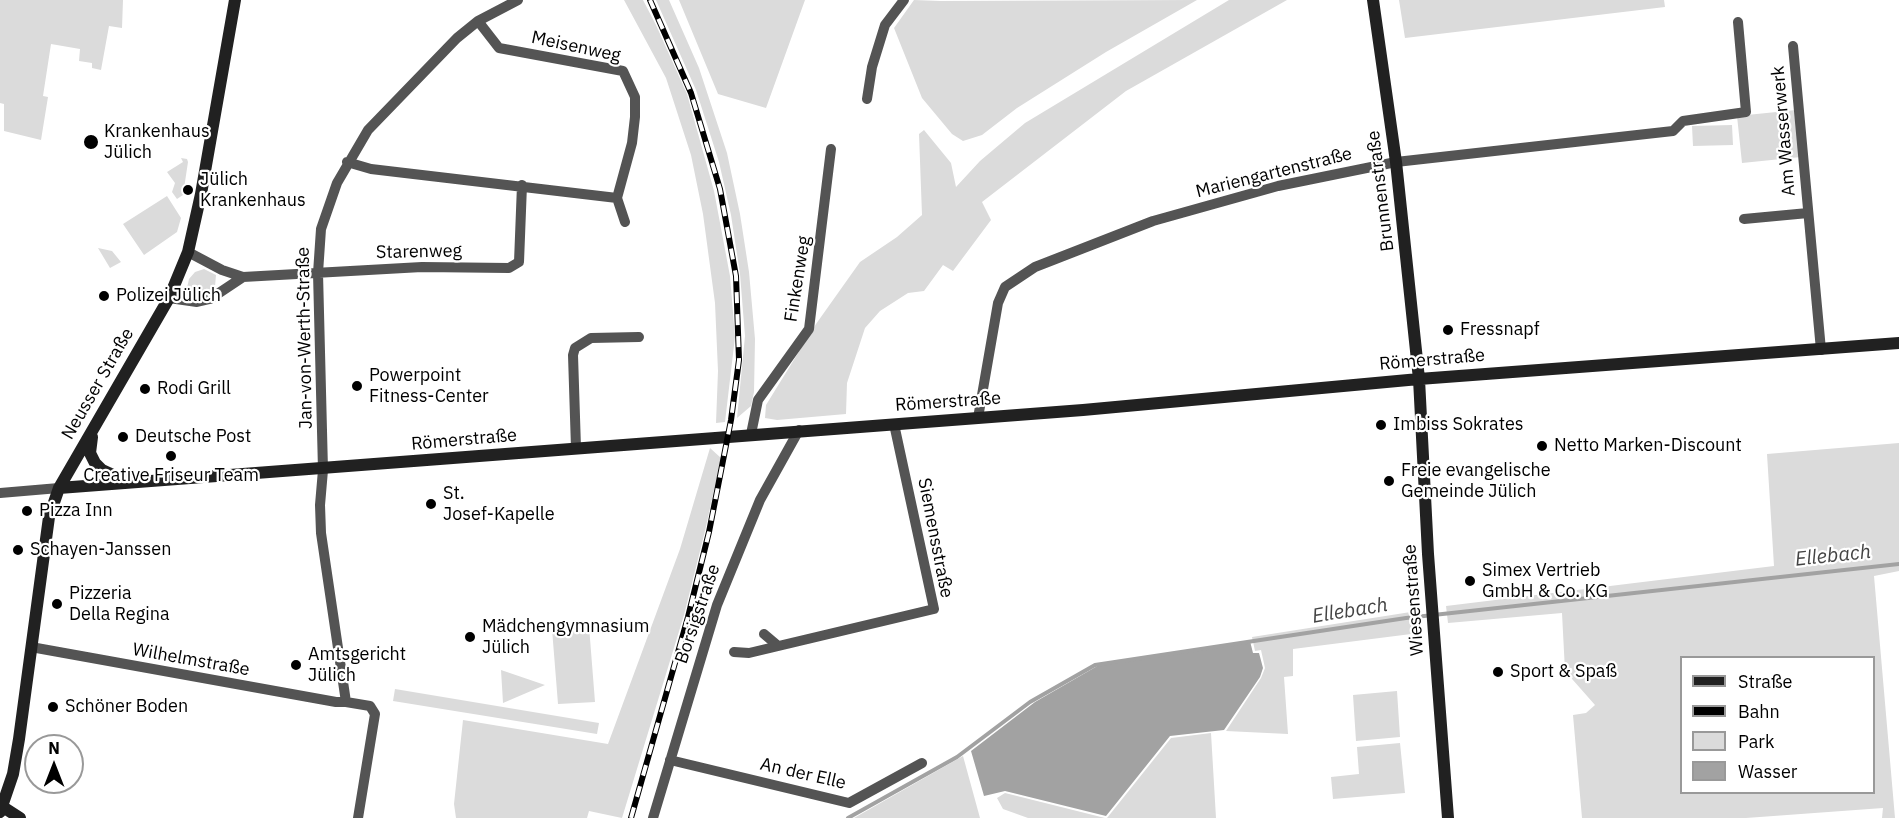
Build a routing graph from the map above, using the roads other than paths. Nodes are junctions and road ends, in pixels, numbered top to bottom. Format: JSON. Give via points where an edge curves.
{"nodes":[{"id":1,"x":235,"y":0,"type":"edge"},
{"id":2,"x":518,"y":0,"type":"edge"},
{"id":3,"x":904,"y":0,"type":"edge"},
{"id":4,"x":1373,"y":0,"type":"edge"},
{"id":5,"x":478,"y":21,"type":"junction"},
{"id":6,"x":1738,"y":22,"type":"dead end"},
{"id":7,"x":1793,"y":46,"type":"dead end"},
{"id":8,"x":867,"y":99,"type":"dead end"},
{"id":9,"x":831,"y":149,"type":"dead end"},
{"id":10,"x":348,"y":162,"type":"junction"},
{"id":11,"x":1396,"y":162,"type":"junction"},
{"id":12,"x":522,"y":185,"type":"junction"},
{"id":13,"x":617,"y":198,"type":"junction"},
{"id":14,"x":1808,"y":213,"type":"junction"},
{"id":15,"x":1744,"y":219,"type":"dead end"},
{"id":16,"x":625,"y":222,"type":"dead end"},
{"id":17,"x":188,"y":252,"type":"junction"},
{"id":18,"x":318,"y":273,"type":"junction"},
{"id":19,"x":243,"y":277,"type":"junction"},
{"id":20,"x":169,"y":298,"type":"junction"},
{"id":21,"x":639,"y":337,"type":"dead end"},
{"id":22,"x":1899,"y":343,"type":"edge"},
{"id":23,"x":1821,"y":350,"type":"junction"},
{"id":24,"x":1419,"y":379,"type":"junction"},
{"id":25,"x":978,"y":418,"type":"junction"},
{"id":26,"x":894,"y":424,"type":"junction"},
{"id":27,"x":94,"y":429,"type":"junction"},
{"id":28,"x":799,"y":430,"type":"junction"},
{"id":29,"x":751,"y":434,"type":"junction"},
{"id":30,"x":576,"y":448,"type":"junction"},
{"id":31,"x":323,"y":470,"type":"junction"},
{"id":32,"x":133,"y":483,"type":"junction"},
{"id":33,"x":59,"y":488,"type":"junction"},
{"id":34,"x":0,"y":493,"type":"edge"},
{"id":35,"x":764,"y":634,"type":"dead end"},
{"id":36,"x":777,"y":645,"type":"junction"},
{"id":37,"x":31,"y":647,"type":"junction"},
{"id":38,"x":734,"y":652,"type":"dead end"},
{"id":39,"x":346,"y":702,"type":"junction"},
{"id":40,"x":670,"y":760,"type":"junction"},
{"id":41,"x":921,"y":763,"type":"dead end"},
{"id":42,"x":1,"y":810,"type":"edge"},
{"id":43,"x":21,"y":818,"type":"edge"},
{"id":44,"x":358,"y":818,"type":"edge"},
{"id":45,"x":653,"y":818,"type":"edge"},
{"id":46,"x":1448,"y":818,"type":"edge"}],
"edges":[{"from":1,"to":17,"type":"main road","name":"Neusser Straße"},
{"from":2,"to":5,"type":"street","name":"Jan-von-Werth-Straße"},
{"from":3,"to":8,"type":"street","via":[[885,25]]},
{"from":4,"to":11,"type":"main road","name":"Brunnenstraße"},
{"from":5,"to":10,"type":"street","name":"Jan-von-Werth-Straße","via":[[368,130]]},
{"from":5,"to":13,"type":"street","name":"Meisenweg","via":[[499,48],[623,71],[635,97],[632,143]]},
{"from":6,"to":11,"type":"street","name":"Mariengartenstraße","via":[[1746,112],[1683,121],[1673,131]]},
{"from":7,"to":14,"type":"street","name":"Am Wasserwerk"},
{"from":9,"to":29,"type":"street","name":"Finkenweg","via":[[809,329],[758,400]]},
{"from":10,"to":12,"type":"street","via":[[370,169]]},
{"from":10,"to":18,"type":"street","name":"Jan-von-Werth-Straße","via":[[326,208]]},
{"from":11,"to":24,"type":"main road","name":"Brunnenstraße"},
{"from":11,"to":25,"type":"street","name":"Mariengartenstraße","via":[[1278,186],[1153,221],[1017,277],[1005,287],[998,303]]},
{"from":12,"to":13,"type":"street"},
{"from":12,"to":18,"type":"street","name":"Starenweg","via":[[519,262],[509,268],[422,267]]},
{"from":13,"to":16,"type":"street"},
{"from":14,"to":15,"type":"street","name":"Am Wasserwerk"},
{"from":14,"to":23,"type":"street","name":"Am Wasserwerk"},
{"from":17,"to":19,"type":"street"},
{"from":17,"to":20,"type":"main road","name":"Neusser Straße"},
{"from":18,"to":19,"type":"street"},
{"from":18,"to":31,"type":"street","name":"Jan-von-Werth-Straße"},
{"from":19,"to":20,"type":"street","via":[[210,299],[197,302]]},
{"from":20,"to":27,"type":"main road","name":"Neusser Straße"},
{"from":21,"to":30,"type":"street","via":[[591,338],[575,348]]},
{"from":22,"to":23,"type":"main road","name":"Römerstraße"},
{"from":23,"to":24,"type":"main road","name":"Römerstraße"},
{"from":24,"to":25,"type":"main road","name":"Römerstraße"},
{"from":24,"to":46,"type":"main road","name":"Wiesenstraße"},
{"from":25,"to":26,"type":"main road","name":"Römerstraße"},
{"from":26,"to":28,"type":"main road","name":"Römerstraße"},
{"from":26,"to":36,"type":"street","name":"Siemensstraße","via":[[934,609]]},
{"from":27,"to":32,"type":"main road","via":[[90,446],[95,463],[115,477]]},
{"from":27,"to":33,"type":"main road","name":"Neusser Straße"},
{"from":28,"to":29,"type":"main road","name":"Römerstraße"},
{"from":28,"to":40,"type":"street","name":"Borsigstraße","via":[[760,500],[717,605]]},
{"from":29,"to":30,"type":"main road","name":"Römerstraße"},
{"from":30,"to":31,"type":"main road","name":"Römerstraße"},
{"from":31,"to":32,"type":"main road","name":"Römerstraße"},
{"from":31,"to":39,"type":"street","name":"Jan-von-Werth-Straße","via":[[321,532]]},
{"from":32,"to":33,"type":"main road","name":"Römerstraße"},
{"from":33,"to":34,"type":"street","name":"Römerstraße"},
{"from":33,"to":37,"type":"main road","name":"Neusser Straße","via":[[49,517]]},
{"from":35,"to":36,"type":"street"},
{"from":36,"to":38,"type":"street","name":"Siemensstraße","via":[[749,653]]},
{"from":37,"to":39,"type":"street","name":"Wilhelmstraße"},
{"from":37,"to":42,"type":"main road","name":"Neusser Straße","via":[[15,766]]},
{"from":39,"to":44,"type":"street","name":"Wilhelmstraße","via":[[370,706],[375,714]]},
{"from":40,"to":41,"type":"street","name":"An der Elle","via":[[849,803]]},
{"from":40,"to":45,"type":"street","name":"Borsigstraße"},
{"from":42,"to":43,"type":"main road"}]}
